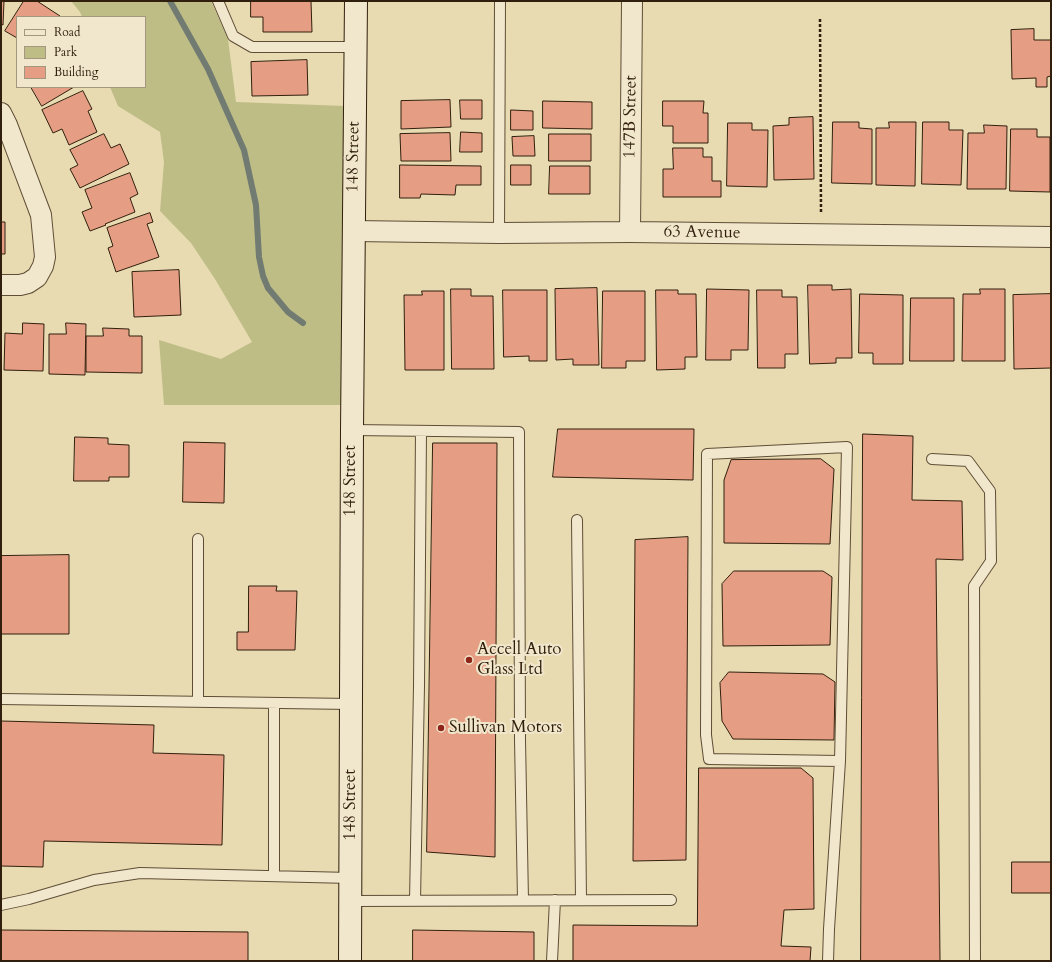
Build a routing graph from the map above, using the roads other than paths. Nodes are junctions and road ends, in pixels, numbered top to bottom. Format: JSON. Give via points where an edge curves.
{"nodes":[{"id":1,"x":218,"y":1,"type":"edge"},
{"id":2,"x":356,"y":1,"type":"edge"},
{"id":3,"x":500,"y":1,"type":"edge"},
{"id":4,"x":632,"y":1,"type":"edge"},
{"id":5,"x":356,"y":47,"type":"junction"},
{"id":6,"x":1,"y":113,"type":"edge"},
{"id":7,"x":354,"y":231,"type":"junction"},
{"id":8,"x":630,"y":232,"type":"junction"},
{"id":9,"x":499,"y":233,"type":"junction"},
{"id":10,"x":1051,"y":237,"type":"edge"},
{"id":11,"x":1,"y":285,"type":"edge"},
{"id":12,"x":352,"y":430,"type":"junction"},
{"id":13,"x":421,"y":431,"type":"junction"},
{"id":14,"x":932,"y":459,"type":"dead end"},
{"id":15,"x":576,"y":520,"type":"dead end"},
{"id":16,"x":198,"y":539,"type":"dead end"},
{"id":17,"x":1,"y":700,"type":"edge"},
{"id":18,"x":198,"y":702,"type":"junction"},
{"id":19,"x":274,"y":703,"type":"junction"},
{"id":20,"x":351,"y":704,"type":"junction"},
{"id":21,"x":840,"y":761,"type":"junction"},
{"id":22,"x":274,"y":876,"type":"junction"},
{"id":23,"x":351,"y":878,"type":"junction"},
{"id":24,"x":522,"y":900,"type":"junction"},
{"id":25,"x":555,"y":900,"type":"junction"},
{"id":26,"x":580,"y":900,"type":"junction"},
{"id":27,"x":671,"y":900,"type":"dead end"},
{"id":28,"x":351,"y":901,"type":"junction"},
{"id":29,"x":415,"y":901,"type":"junction"},
{"id":30,"x":1,"y":905,"type":"edge"},
{"id":31,"x":350,"y":961,"type":"edge"},
{"id":32,"x":552,"y":961,"type":"edge"},
{"id":33,"x":828,"y":961,"type":"edge"},
{"id":34,"x":975,"y":961,"type":"edge"}],
"edges":[{"from":1,"to":5,"type":"lane","via":[[233,36],[252,47]]},
{"from":2,"to":5,"type":"main road","name":"148 Street"},
{"from":3,"to":9,"type":"lane"},
{"from":4,"to":8,"type":"street","name":"147B Street"},
{"from":5,"to":7,"type":"main road","name":"148 Street"},
{"from":6,"to":11,"type":"street","via":[[41,215],[45,257],[37,277],[28,283]]},
{"from":7,"to":9,"type":"street","name":"63 Avenue"},
{"from":7,"to":12,"type":"main road","name":"148 Street"},
{"from":8,"to":9,"type":"street","name":"63 Avenue"},
{"from":8,"to":10,"type":"street","name":"63 Avenue"},
{"from":12,"to":13,"type":"lane"},
{"from":12,"to":20,"type":"main road","name":"148 Street"},
{"from":13,"to":24,"type":"lane","via":[[519,432]]},
{"from":13,"to":29,"type":"lane"},
{"from":14,"to":34,"type":"lane","via":[[968,461],[990,491],[991,561],[974,586]]},
{"from":15,"to":26,"type":"lane"},
{"from":16,"to":18,"type":"lane"},
{"from":17,"to":18,"type":"lane"},
{"from":18,"to":19,"type":"lane"},
{"from":19,"to":20,"type":"lane"},
{"from":19,"to":22,"type":"lane"},
{"from":20,"to":23,"type":"main road","name":"148 Street"},
{"from":21,"to":21,"type":"lane","via":[[847,447],[707,454],[706,736],[709,759]]},
{"from":21,"to":33,"type":"lane"},
{"from":22,"to":23,"type":"lane"},
{"from":22,"to":30,"type":"lane","via":[[140,873],[94,880]]},
{"from":23,"to":28,"type":"main road","name":"148 Street"},
{"from":24,"to":25,"type":"lane"},
{"from":24,"to":29,"type":"lane"},
{"from":25,"to":26,"type":"lane"},
{"from":25,"to":32,"type":"lane"},
{"from":26,"to":27,"type":"lane"},
{"from":28,"to":29,"type":"lane"},
{"from":28,"to":31,"type":"main road","name":"148 Street"}]}
